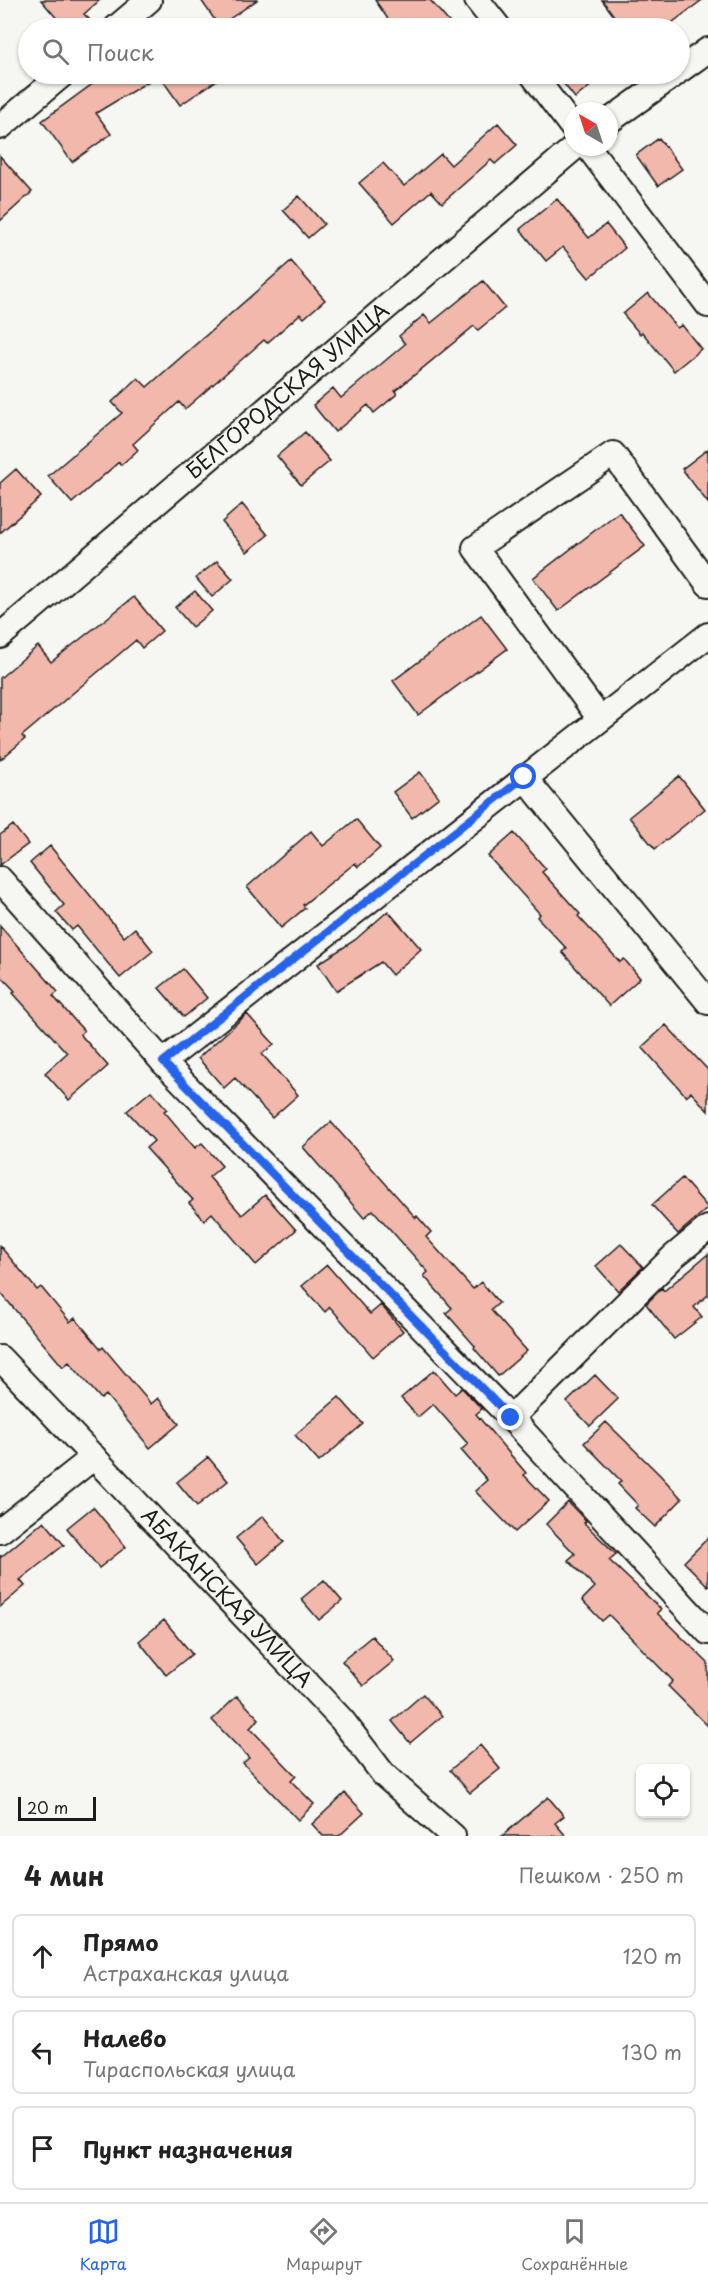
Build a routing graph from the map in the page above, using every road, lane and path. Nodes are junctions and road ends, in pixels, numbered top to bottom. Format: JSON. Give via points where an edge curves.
{"nodes":[{"id":1,"x":149,"y":0,"type":"edge"},
{"id":2,"x":477,"y":0,"type":"edge"},
{"id":3,"x":128,"y":18,"type":"edge"},
{"id":4,"x":490,"y":18,"type":"edge"},
{"id":5,"x":708,"y":50,"type":"edge"},
{"id":6,"x":690,"y":63,"type":"edge"},
{"id":7,"x":51,"y":84,"type":"edge"},
{"id":8,"x":540,"y":84,"type":"edge"},
{"id":9,"x":661,"y":84,"type":"edge"},
{"id":10,"x":618,"y":115,"type":"edge"},
{"id":11,"x":564,"y":116,"type":"edge"},
{"id":12,"x":0,"y":127,"type":"edge"},
{"id":13,"x":564,"y":156,"type":"edge"},
{"id":14,"x":595,"y":156,"type":"edge"},
{"id":15,"x":708,"y":305,"type":"edge"},
{"id":16,"x":708,"y":584,"type":"edge"},
{"id":17,"x":708,"y":635,"type":"edge"},
{"id":18,"x":0,"y":636,"type":"edge"},
{"id":19,"x":600,"y":719,"type":"junction"},
{"id":20,"x":524,"y":777,"type":"junction"},
{"id":21,"x":0,"y":879,"type":"edge"},
{"id":22,"x":708,"y":1002,"type":"edge"},
{"id":23,"x":163,"y":1062,"type":"junction"},
{"id":24,"x":708,"y":1228,"type":"edge"},
{"id":25,"x":0,"y":1358,"type":"edge"},
{"id":26,"x":511,"y":1418,"type":"junction"},
{"id":27,"x":94,"y":1457,"type":"junction"},
{"id":28,"x":0,"y":1531,"type":"edge"},
{"id":29,"x":708,"y":1632,"type":"edge"},
{"id":30,"x":447,"y":1835,"type":"edge"}],
"edges":[{"from":1,"to":3,"type":"street"},
{"from":2,"to":4,"type":"street"},
{"from":5,"to":6,"type":"street"},
{"from":7,"to":12,"type":"street"},
{"from":8,"to":11,"type":"street"},
{"from":9,"to":10,"type":"street"},
{"from":13,"to":18,"type":"street","name":"БЕЛГОРОДСКАЯ УЛИЦА"},
{"from":14,"to":15,"type":"street"},
{"from":16,"to":19,"type":"street","via":[[613,454],[475,548]]},
{"from":17,"to":19,"type":"street"},
{"from":19,"to":20,"type":"street"},
{"from":20,"to":22,"type":"street"},
{"from":20,"to":23,"type":"street"},
{"from":21,"to":23,"type":"street"},
{"from":23,"to":26,"type":"street"},
{"from":24,"to":26,"type":"street","via":[[673,1257]]},
{"from":25,"to":27,"type":"street","name":"АБАКАНСКАЯ УЛИЦА"},
{"from":26,"to":29,"type":"street"},
{"from":27,"to":28,"type":"street"},
{"from":27,"to":30,"type":"street","name":"АБАКАНСКАЯ УЛИЦА","via":[[342,1720],[384,1775]]}]}
